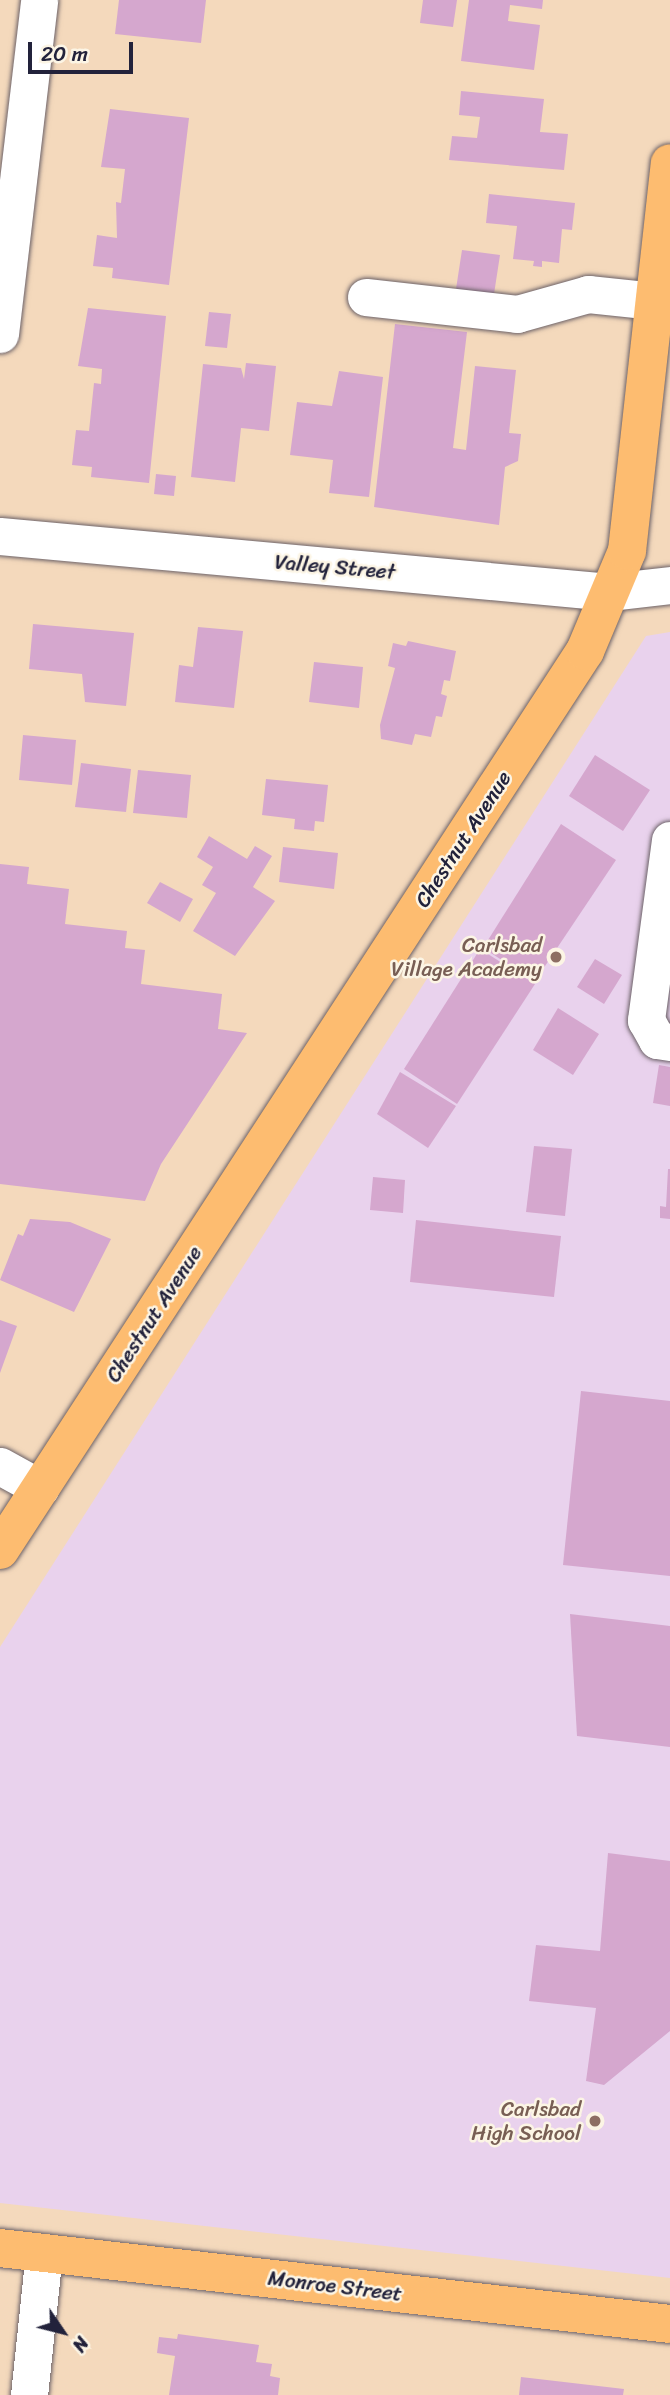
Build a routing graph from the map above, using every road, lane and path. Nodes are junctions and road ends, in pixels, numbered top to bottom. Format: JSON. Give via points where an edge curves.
{"nodes":[{"id":1,"x":39,"y":0,"type":"edge"},
{"id":2,"x":670,"y":163,"type":"edge"},
{"id":3,"x":366,"y":297,"type":"dead end"},
{"id":4,"x":655,"y":301,"type":"junction"},
{"id":5,"x":0,"y":334,"type":"edge"},
{"id":6,"x":0,"y":536,"type":"edge"},
{"id":7,"x":670,"y":585,"type":"edge"},
{"id":8,"x":609,"y":592,"type":"junction"},
{"id":9,"x":670,"y":841,"type":"edge"},
{"id":10,"x":670,"y":1042,"type":"edge"},
{"id":11,"x":0,"y":1466,"type":"edge"},
{"id":12,"x":40,"y":1488,"type":"junction"},
{"id":13,"x":0,"y":1550,"type":"edge"},
{"id":14,"x":0,"y":2248,"type":"edge"},
{"id":15,"x":44,"y":2253,"type":"junction"},
{"id":16,"x":670,"y":2324,"type":"edge"},
{"id":17,"x":29,"y":2395,"type":"edge"}],
"edges":[{"from":1,"to":5,"type":"street"},
{"from":2,"to":4,"type":"main road","name":"Chestnut Avenue"},
{"from":3,"to":4,"type":"street","via":[[517,314],[588,295]]},
{"from":4,"to":8,"type":"main road","name":"Chestnut Avenue","via":[[627,551]]},
{"from":6,"to":8,"type":"street","name":"Valley Street"},
{"from":7,"to":8,"type":"street","name":"Valley Street"},
{"from":8,"to":12,"type":"main road","name":"Chestnut Avenue","via":[[578,662]]},
{"from":9,"to":10,"type":"street","via":[[646,1020],[657,1040]]},
{"from":11,"to":12,"type":"street"},
{"from":12,"to":13,"type":"main road","name":"Chestnut Avenue"},
{"from":14,"to":15,"type":"main road","name":"Monroe Street"},
{"from":15,"to":16,"type":"main road","name":"Monroe Street"},
{"from":15,"to":17,"type":"street"}]}
